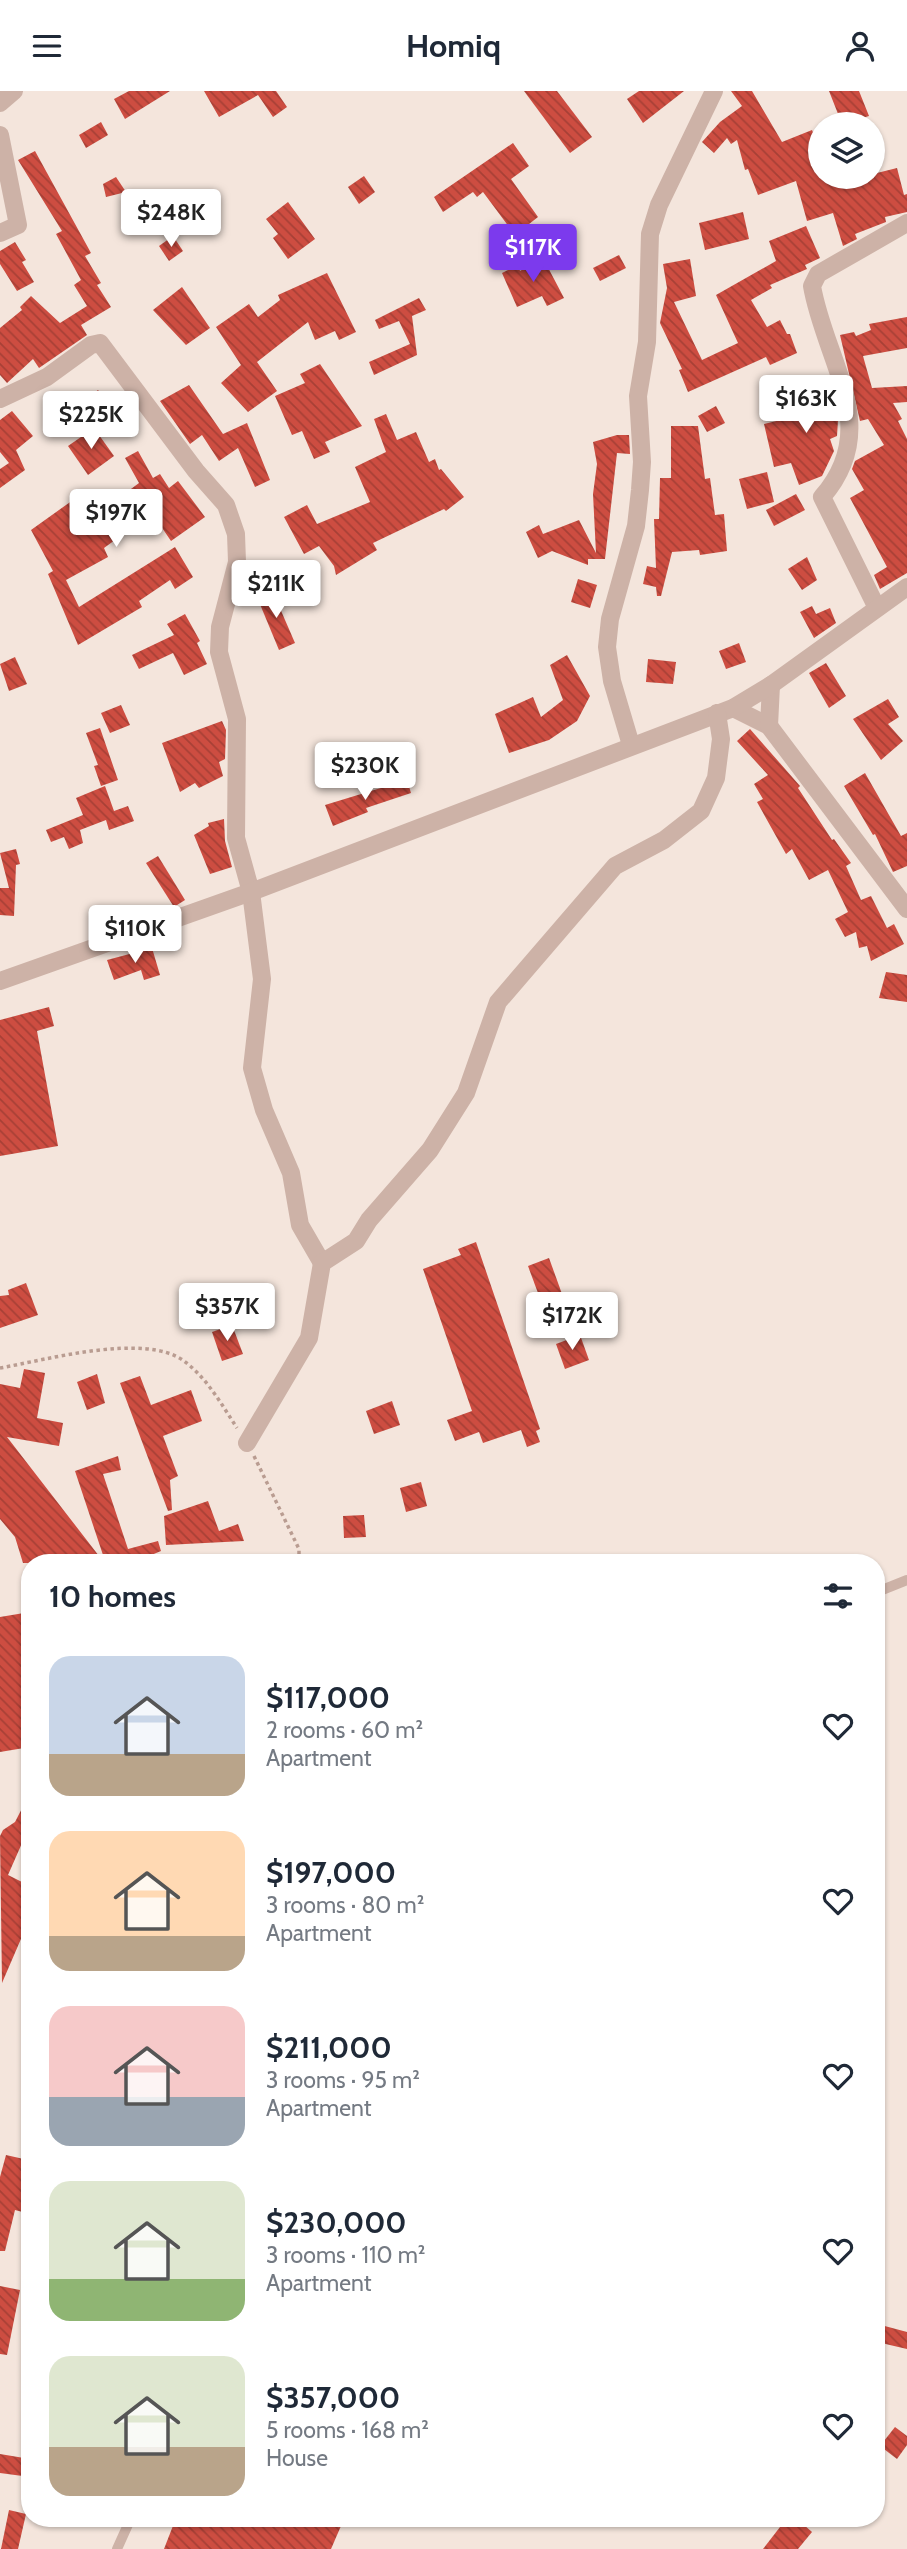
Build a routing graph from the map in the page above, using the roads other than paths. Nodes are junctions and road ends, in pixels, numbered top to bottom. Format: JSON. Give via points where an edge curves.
{"nodes":[{"id":1,"x":14,"y":91,"type":"edge"},
{"id":2,"x":714,"y":91,"type":"edge"},
{"id":3,"x":0,"y":103,"type":"edge"},
{"id":4,"x":0,"y":135,"type":"edge"},
{"id":5,"x":907,"y":223,"type":"edge"},
{"id":6,"x":0,"y":233,"type":"edge"},
{"id":7,"x":0,"y":400,"type":"edge"},
{"id":8,"x":907,"y":587,"type":"edge"},
{"id":9,"x":877,"y":608,"type":"junction"},
{"id":10,"x":771,"y":685,"type":"junction"},
{"id":11,"x":725,"y":711,"type":"junction"},
{"id":12,"x":769,"y":726,"type":"junction"},
{"id":13,"x":631,"y":745,"type":"junction"},
{"id":14,"x":251,"y":892,"type":"junction"},
{"id":15,"x":907,"y":909,"type":"edge"},
{"id":16,"x":0,"y":981,"type":"edge"},
{"id":17,"x":322,"y":1263,"type":"junction"},
{"id":18,"x":247,"y":1443,"type":"road end"},
{"id":19,"x":907,"y":1580,"type":"edge"},
{"id":20,"x":885,"y":1589,"type":"edge"},
{"id":21,"x":127,"y":2527,"type":"edge"},
{"id":22,"x":117,"y":2549,"type":"edge"}],
"edges":[{"from":1,"to":3,"type":"street"},
{"from":2,"to":13,"type":"street","via":[[659,205],[650,234],[647,342],[638,396],[639,502],[607,647]]},
{"from":4,"to":6,"type":"street","via":[[18,225]]},
{"from":5,"to":9,"type":"street","via":[[818,274],[812,286],[852,414],[850,447],[836,482],[822,497]]},
{"from":7,"to":14,"type":"street","via":[[100,343],[226,505],[236,534],[237,562],[220,627],[219,652],[237,719],[236,838]]},
{"from":8,"to":9,"type":"street"},
{"from":9,"to":10,"type":"street"},
{"from":10,"to":11,"type":"street"},
{"from":10,"to":12,"type":"street"},
{"from":11,"to":12,"type":"street"},
{"from":11,"to":13,"type":"street"},
{"from":11,"to":17,"type":"street","via":[[716,778],[701,811],[664,840],[615,866],[498,1002],[466,1093],[430,1150],[356,1241]]},
{"from":12,"to":15,"type":"street"},
{"from":13,"to":14,"type":"street"},
{"from":14,"to":16,"type":"street"},
{"from":14,"to":17,"type":"street","via":[[262,979],[252,1068],[291,1173],[300,1225]]},
{"from":17,"to":18,"type":"street","via":[[309,1338]]},
{"from":19,"to":20,"type":"lane"},
{"from":21,"to":22,"type":"lane"}]}
